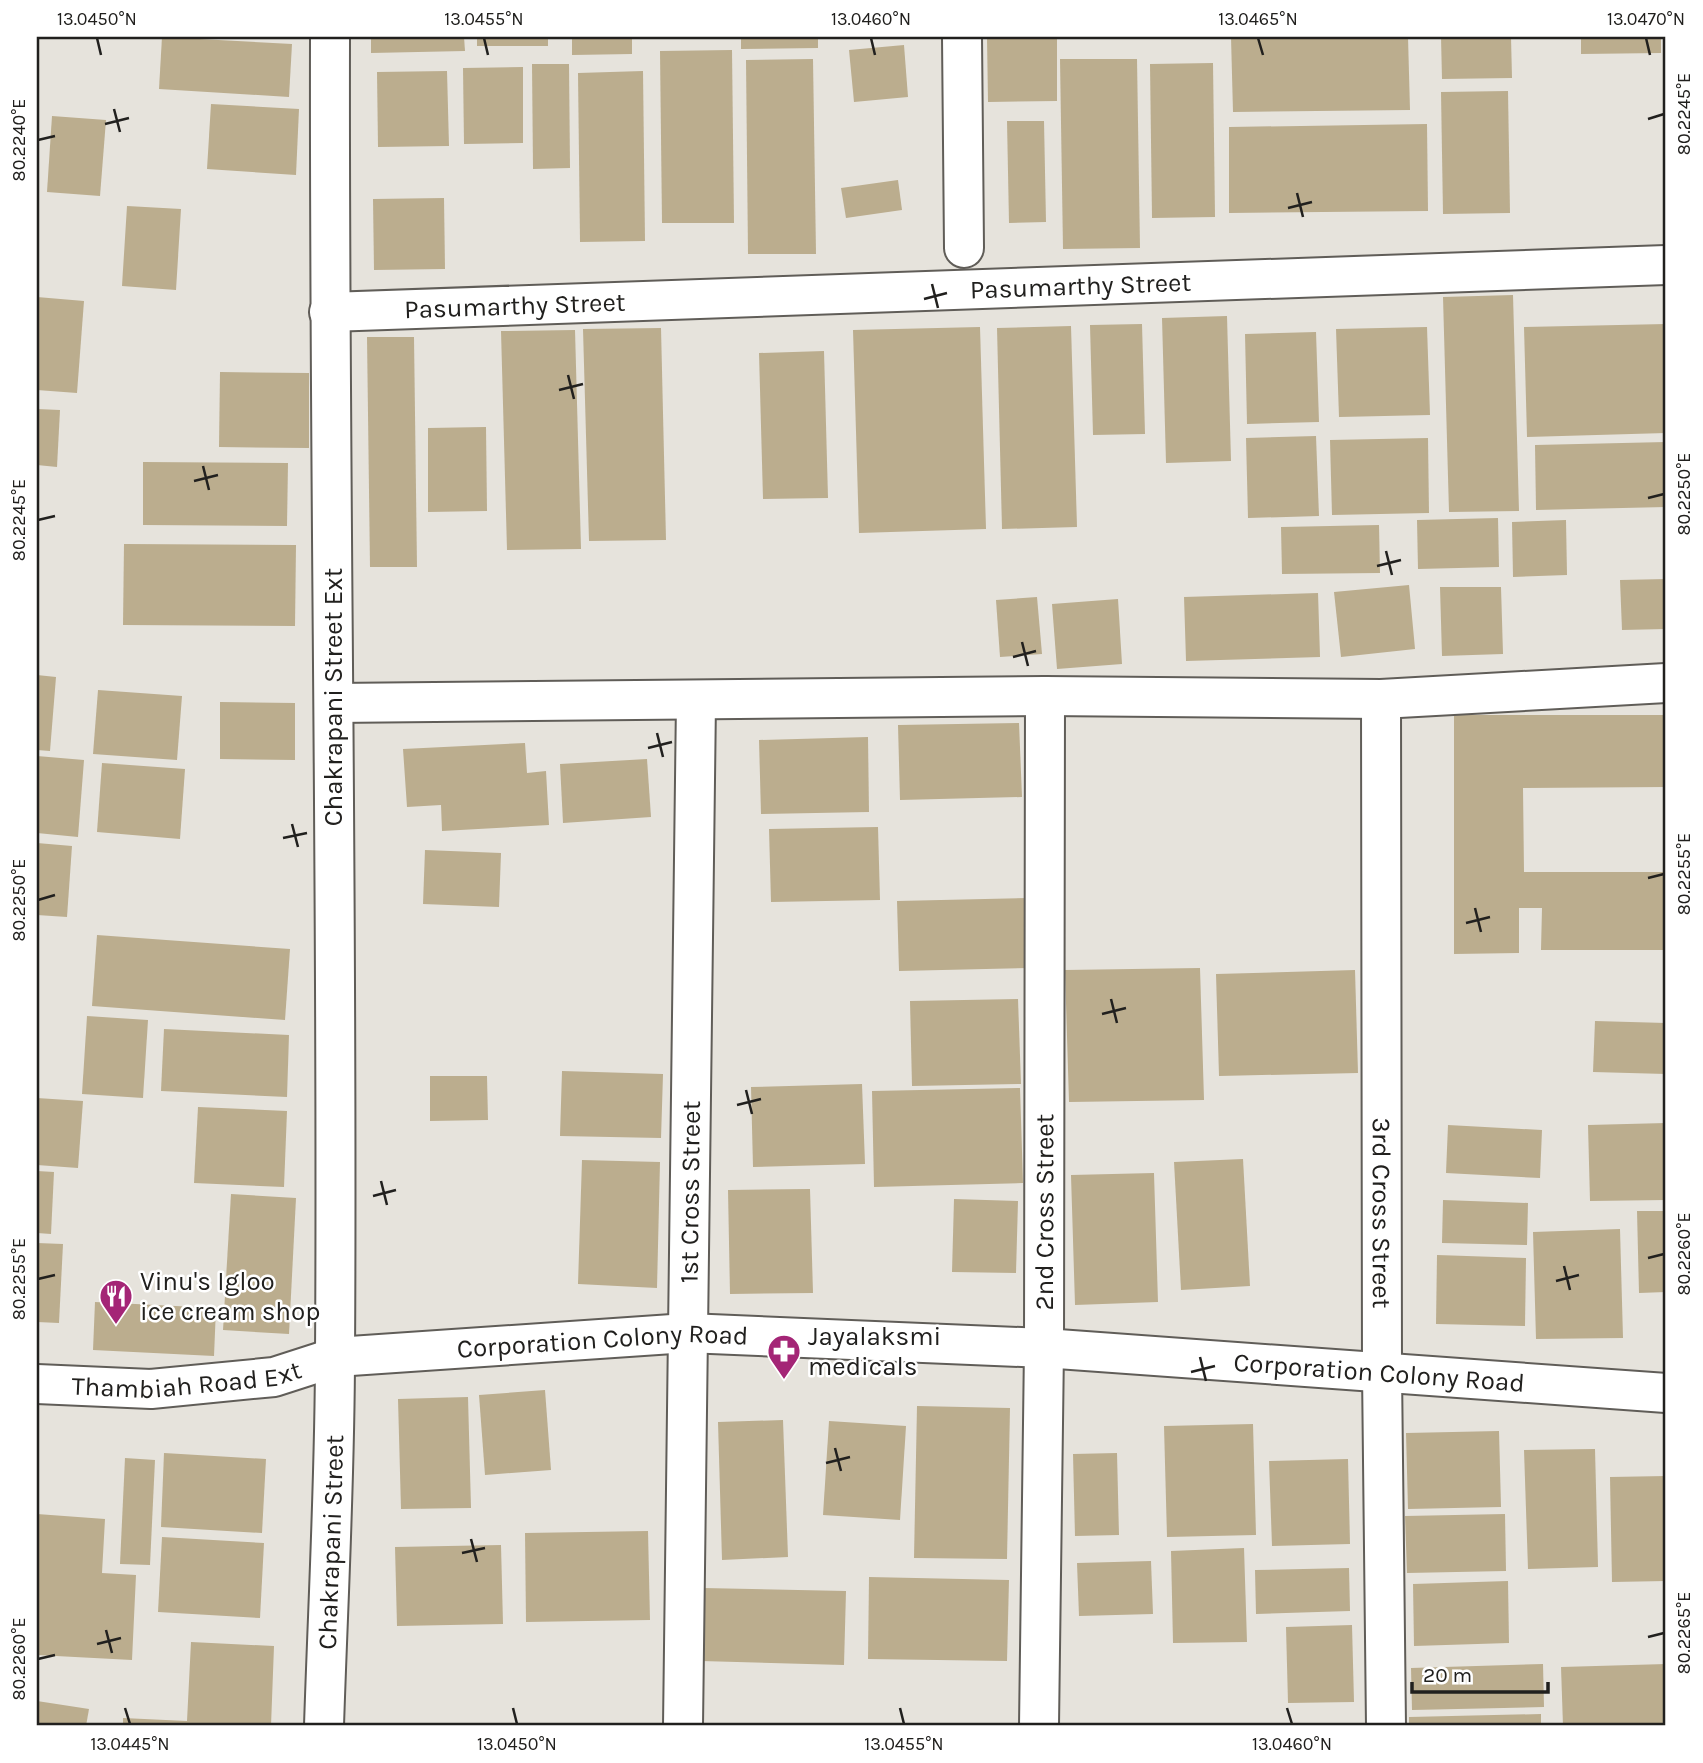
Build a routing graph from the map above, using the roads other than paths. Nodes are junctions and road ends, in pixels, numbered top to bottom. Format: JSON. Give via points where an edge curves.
{"nodes":[{"id":1,"x":330,"y":37,"type":"edge"},
{"id":2,"x":962,"y":37,"type":"edge"},
{"id":3,"x":964,"y":248,"type":"dead end"},
{"id":4,"x":1666,"y":265,"type":"edge"},
{"id":5,"x":329,"y":312,"type":"junction"},
{"id":6,"x":1666,"y":683,"type":"edge"},
{"id":7,"x":1045,"y":696,"type":"junction"},
{"id":8,"x":1381,"y":699,"type":"junction"},
{"id":9,"x":696,"y":701,"type":"junction"},
{"id":10,"x":334,"y":703,"type":"junction"},
{"id":11,"x":687,"y":1333,"type":"junction"},
{"id":12,"x":1044,"y":1348,"type":"junction"},
{"id":13,"x":335,"y":1357,"type":"junction"},
{"id":14,"x":1382,"y":1371,"type":"junction"},
{"id":15,"x":37,"y":1384,"type":"edge"},
{"id":16,"x":1666,"y":1393,"type":"edge"},
{"id":17,"x":324,"y":1726,"type":"edge"},
{"id":18,"x":683,"y":1726,"type":"edge"},
{"id":19,"x":1039,"y":1726,"type":"edge"},
{"id":20,"x":1387,"y":1726,"type":"edge"}],
"edges":[{"from":1,"to":5,"type":"street","name":"Chakrapani Street Ext"},
{"from":2,"to":3,"type":"street"},
{"from":4,"to":5,"type":"street","name":"Pasumarthy Street"},
{"from":5,"to":10,"type":"street","name":"Chakrapani Street Ext"},
{"from":6,"to":8,"type":"street"},
{"from":7,"to":8,"type":"street"},
{"from":7,"to":9,"type":"street"},
{"from":7,"to":12,"type":"street","name":"2nd Cross Street"},
{"from":8,"to":14,"type":"street","name":"3rd Cross Street"},
{"from":9,"to":10,"type":"street"},
{"from":9,"to":11,"type":"street","name":"1st Cross Street"},
{"from":10,"to":13,"type":"street","name":"Chakrapani Street Ext"},
{"from":11,"to":12,"type":"street","name":"Corporation Colony Road"},
{"from":11,"to":13,"type":"street","name":"Corporation Colony Road"},
{"from":11,"to":18,"type":"street","name":"1st Cross Street"},
{"from":12,"to":14,"type":"street","name":"Corporation Colony Road"},
{"from":12,"to":19,"type":"street","name":"2nd Cross Street"},
{"from":13,"to":15,"type":"street","name":"Thambiah Road Ext","via":[[274,1377],[151,1389]]},
{"from":13,"to":17,"type":"street","name":"Chakrapani Street"},
{"from":14,"to":16,"type":"street","name":"Corporation Colony Road"},
{"from":14,"to":20,"type":"street","name":"3rd Cross Street"}]}
